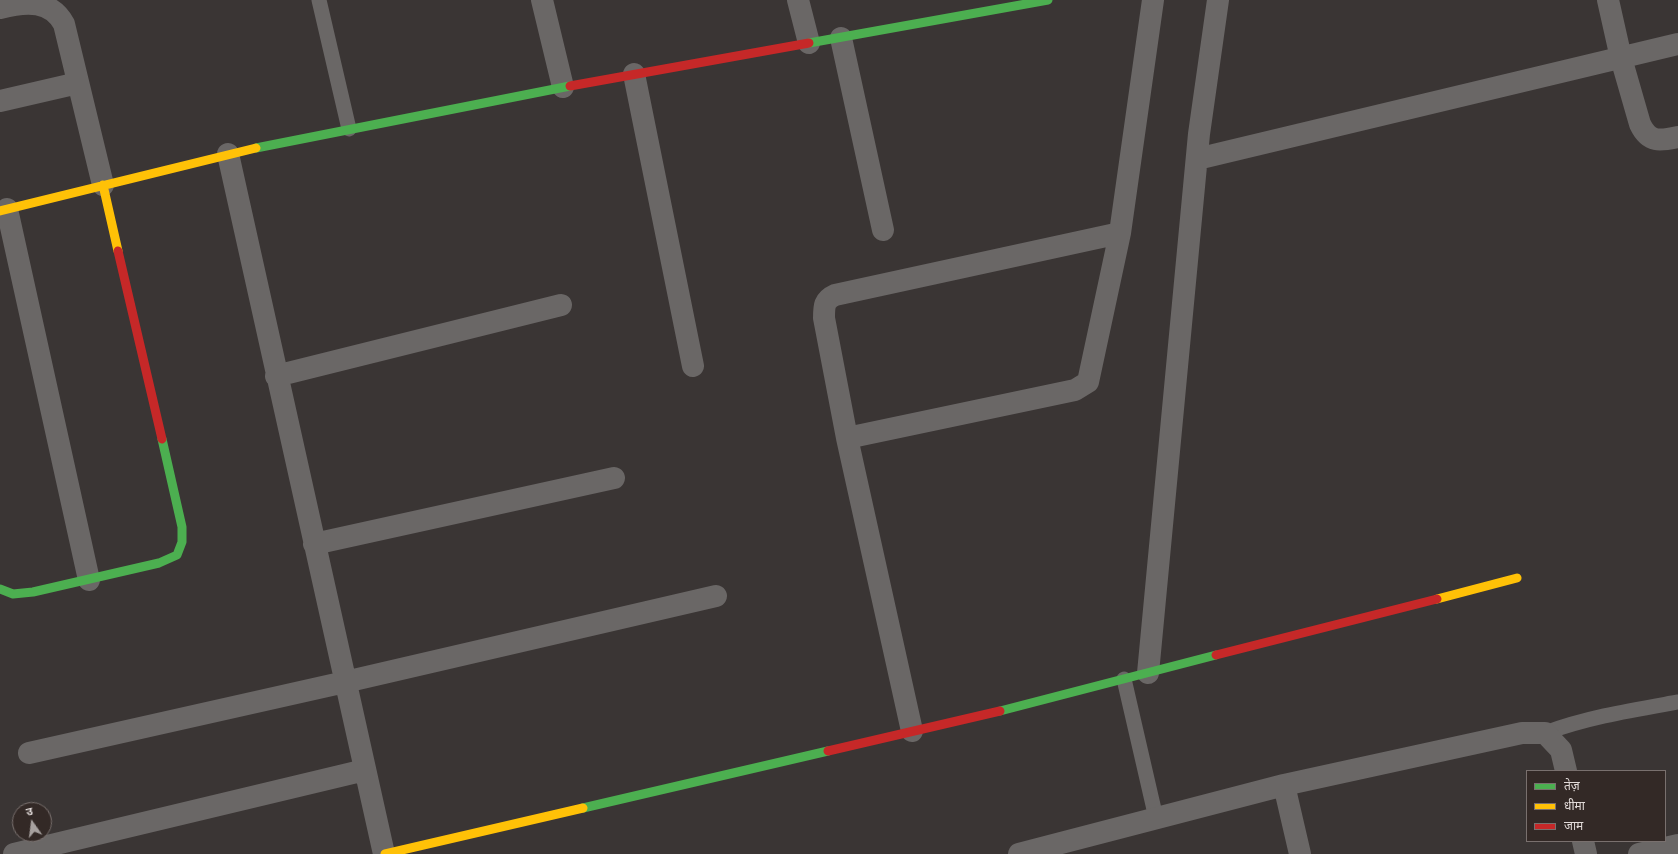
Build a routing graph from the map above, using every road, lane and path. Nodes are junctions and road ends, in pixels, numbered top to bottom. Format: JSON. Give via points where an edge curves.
{"nodes":[{"id":1,"x":319,"y":0,"type":"edge"},
{"id":2,"x":542,"y":0,"type":"edge"},
{"id":3,"x":798,"y":0,"type":"edge"},
{"id":4,"x":1048,"y":0,"type":"edge"},
{"id":5,"x":1153,"y":0,"type":"edge"},
{"id":6,"x":1218,"y":0,"type":"edge"},
{"id":7,"x":1608,"y":0,"type":"edge"},
{"id":8,"x":0,"y":8,"type":"edge"},
{"id":9,"x":841,"y":38,"type":"junction"},
{"id":10,"x":809,"y":43,"type":"junction"},
{"id":11,"x":1678,"y":44,"type":"edge"},
{"id":12,"x":1621,"y":58,"type":"junction"},
{"id":13,"x":634,"y":74,"type":"junction"},
{"id":14,"x":78,"y":83,"type":"junction"},
{"id":15,"x":563,"y":87,"type":"junction"},
{"id":16,"x":0,"y":101,"type":"edge"},
{"id":17,"x":349,"y":129,"type":"junction"},
{"id":18,"x":1678,"y":137,"type":"edge"},
{"id":19,"x":228,"y":154,"type":"junction"},
{"id":20,"x":1197,"y":159,"type":"junction"},
{"id":21,"x":103,"y":185,"type":"junction"},
{"id":22,"x":4,"y":210,"type":"edge"},
{"id":23,"x":883,"y":230,"type":"dead end"},
{"id":24,"x":1120,"y":233,"type":"junction"},
{"id":25,"x":561,"y":306,"type":"dead end"},
{"id":26,"x":693,"y":366,"type":"dead end"},
{"id":27,"x":276,"y":376,"type":"junction"},
{"id":28,"x":847,"y":438,"type":"junction"},
{"id":29,"x":614,"y":478,"type":"dead end"},
{"id":30,"x":314,"y":544,"type":"junction"},
{"id":31,"x":1517,"y":578,"type":"dead end"},
{"id":32,"x":89,"y":580,"type":"junction"},
{"id":33,"x":0,"y":589,"type":"edge"},
{"id":34,"x":716,"y":596,"type":"dead end"},
{"id":35,"x":1148,"y":673,"type":"junction"},
{"id":36,"x":1124,"y":679,"type":"junction"},
{"id":37,"x":345,"y":682,"type":"junction"},
{"id":38,"x":1678,"y":702,"type":"edge"},
{"id":39,"x":912,"y":731,"type":"junction"},
{"id":40,"x":1545,"y":734,"type":"junction"},
{"id":41,"x":29,"y":752,"type":"dead end"},
{"id":42,"x":365,"y":770,"type":"junction"},
{"id":43,"x":1566,"y":770,"type":"edge"},
{"id":44,"x":1284,"y":785,"type":"junction"},
{"id":45,"x":1156,"y":818,"type":"junction"},
{"id":46,"x":1583,"y":842,"type":"edge"},
{"id":47,"x":1678,"y":844,"type":"edge"},
{"id":48,"x":14,"y":854,"type":"edge"},
{"id":49,"x":384,"y":854,"type":"edge"},
{"id":50,"x":1019,"y":854,"type":"edge"},
{"id":51,"x":1300,"y":854,"type":"edge"},
{"id":52,"x":1586,"y":854,"type":"edge"},
{"id":53,"x":1639,"y":854,"type":"edge"}],
"edges":[{"from":1,"to":17,"type":"lane"},
{"from":2,"to":15,"type":"street"},
{"from":3,"to":10,"type":"street"},
{"from":4,"to":9,"type":"street"},
{"from":5,"to":24,"type":"street"},
{"from":6,"to":20,"type":"street"},
{"from":7,"to":12,"type":"street"},
{"from":8,"to":14,"type":"street","via":[[26,1],[42,1],[53,6],[64,24]]},
{"from":9,"to":10,"type":"street"},
{"from":9,"to":23,"type":"street"},
{"from":10,"to":13,"type":"street"},
{"from":11,"to":12,"type":"street"},
{"from":12,"to":18,"type":"street","via":[[1644,133],[1663,140]]},
{"from":12,"to":20,"type":"street"},
{"from":13,"to":15,"type":"street"},
{"from":13,"to":26,"type":"street"},
{"from":14,"to":16,"type":"street"},
{"from":14,"to":21,"type":"street"},
{"from":15,"to":17,"type":"street"},
{"from":17,"to":19,"type":"street"},
{"from":19,"to":21,"type":"street"},
{"from":19,"to":27,"type":"street"},
{"from":20,"to":35,"type":"street"},
{"from":21,"to":22,"type":"street"},
{"from":21,"to":32,"type":"street","via":[[183,534],[181,548],[176,557]]},
{"from":22,"to":32,"type":"street"},
{"from":24,"to":28,"type":"street","via":[[1090,374],[1088,382],[1082,387]]},
{"from":24,"to":28,"type":"street","via":[[835,295],[827,299],[824,318]]},
{"from":25,"to":27,"type":"street"},
{"from":27,"to":30,"type":"street"},
{"from":28,"to":39,"type":"street"},
{"from":29,"to":30,"type":"street"},
{"from":30,"to":37,"type":"street"},
{"from":31,"to":35,"type":"street"},
{"from":32,"to":33,"type":"street","via":[[26,594],[12,594]]},
{"from":34,"to":37,"type":"street"},
{"from":35,"to":36,"type":"street"},
{"from":36,"to":39,"type":"street"},
{"from":36,"to":45,"type":"lane"},
{"from":37,"to":41,"type":"street"},
{"from":37,"to":42,"type":"street"},
{"from":38,"to":40,"type":"lane","via":[[1569,724]]},
{"from":39,"to":49,"type":"street"},
{"from":40,"to":43,"type":"street","via":[[1561,750]]},
{"from":40,"to":44,"type":"street","via":[[1522,733]]},
{"from":42,"to":48,"type":"street"},
{"from":42,"to":49,"type":"street"},
{"from":44,"to":45,"type":"street"},
{"from":44,"to":51,"type":"street"},
{"from":45,"to":50,"type":"street"},
{"from":46,"to":52,"type":"street"},
{"from":47,"to":53,"type":"street"}]}
